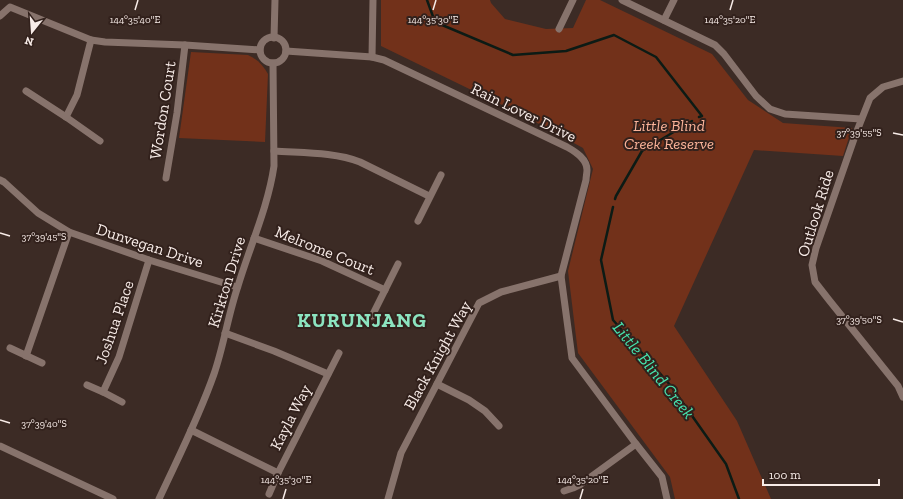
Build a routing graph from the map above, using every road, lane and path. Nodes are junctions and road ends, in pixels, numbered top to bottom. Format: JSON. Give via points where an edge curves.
{"nodes":[{"id":1,"x":275,"y":0,"type":"edge"},
{"id":2,"x":373,"y":0,"type":"edge"},
{"id":3,"x":573,"y":0,"type":"edge"},
{"id":4,"x":622,"y":0,"type":"edge"},
{"id":5,"x":674,"y":0,"type":"edge"},
{"id":6,"x":12,"y":3,"type":"edge"},
{"id":7,"x":0,"y":16,"type":"edge"},
{"id":8,"x":664,"y":20,"type":"junction"},
{"id":9,"x":559,"y":29,"type":"dead end"},
{"id":10,"x":274,"y":38,"type":"junction"},
{"id":11,"x":91,"y":40,"type":"junction"},
{"id":12,"x":185,"y":45,"type":"junction"},
{"id":13,"x":260,"y":50,"type":"junction"},
{"id":14,"x":286,"y":51,"type":"junction"},
{"id":15,"x":372,"y":57,"type":"junction"},
{"id":16,"x":273,"y":63,"type":"junction"},
{"id":17,"x":903,"y":81,"type":"edge"},
{"id":18,"x":26,"y":91,"type":"dead end"},
{"id":19,"x":66,"y":117,"type":"junction"},
{"id":20,"x":861,"y":119,"type":"junction"},
{"id":21,"x":100,"y":141,"type":"dead end"},
{"id":22,"x":274,"y":151,"type":"junction"},
{"id":23,"x":441,"y":175,"type":"dead end"},
{"id":24,"x":166,"y":178,"type":"dead end"},
{"id":25,"x":0,"y":180,"type":"edge"},
{"id":26,"x":429,"y":196,"type":"junction"},
{"id":27,"x":418,"y":221,"type":"dead end"},
{"id":28,"x":69,"y":232,"type":"junction"},
{"id":29,"x":254,"y":238,"type":"junction"},
{"id":30,"x":150,"y":260,"type":"junction"},
{"id":31,"x":398,"y":264,"type":"dead end"},
{"id":32,"x":561,"y":276,"type":"junction"},
{"id":33,"x":237,"y":288,"type":"junction"},
{"id":34,"x":385,"y":290,"type":"junction"},
{"id":35,"x":372,"y":316,"type":"dead end"},
{"id":36,"x":225,"y":333,"type":"junction"},
{"id":37,"x":10,"y":348,"type":"dead end"},
{"id":38,"x":339,"y":353,"type":"dead end"},
{"id":39,"x":26,"y":356,"type":"junction"},
{"id":40,"x":42,"y":363,"type":"dead end"},
{"id":41,"x":328,"y":374,"type":"junction"},
{"id":42,"x":437,"y":384,"type":"junction"},
{"id":43,"x":87,"y":385,"type":"dead end"},
{"id":44,"x":103,"y":392,"type":"junction"},
{"id":45,"x":903,"y":397,"type":"edge"},
{"id":46,"x":122,"y":402,"type":"dead end"},
{"id":47,"x":498,"y":426,"type":"dead end"},
{"id":48,"x":191,"y":430,"type":"junction"},
{"id":49,"x":636,"y":444,"type":"junction"},
{"id":50,"x":0,"y":446,"type":"edge"},
{"id":51,"x":278,"y":473,"type":"junction"},
{"id":52,"x":564,"y":491,"type":"dead end"},
{"id":53,"x":269,"y":494,"type":"dead end"},
{"id":54,"x":113,"y":499,"type":"edge"},
{"id":55,"x":158,"y":499,"type":"edge"},
{"id":56,"x":388,"y":499,"type":"edge"},
{"id":57,"x":667,"y":499,"type":"edge"}],
"edges":[{"from":1,"to":10,"type":"street"},
{"from":2,"to":15,"type":"street"},
{"from":3,"to":9,"type":"street"},
{"from":4,"to":8,"type":"street"},
{"from":5,"to":8,"type":"street"},
{"from":6,"to":7,"type":"street"},
{"from":6,"to":11,"type":"street"},
{"from":8,"to":20,"type":"street","via":[[715,44],[756,96],[770,109],[785,114]]},
{"from":10,"to":13,"type":"street","via":[[262,43]]},
{"from":10,"to":14,"type":"street","via":[[284,43]]},
{"from":11,"to":12,"type":"street"},
{"from":11,"to":19,"type":"street","via":[[77,95]]},
{"from":12,"to":13,"type":"street"},
{"from":12,"to":24,"type":"street","name":"Wordon Court"},
{"from":13,"to":16,"type":"street","via":[[266,61]]},
{"from":14,"to":15,"type":"street","name":"Rain Lover Drive"},
{"from":14,"to":16,"type":"street","via":[[280,61]]},
{"from":15,"to":32,"type":"street","name":"Rain Lover Drive","via":[[384,60],[567,147],[585,162],[586,180]]},
{"from":16,"to":22,"type":"street","name":"Kirkton Drive"},
{"from":17,"to":20,"type":"street","name":"Outlook Ride","via":[[883,87],[870,98]]},
{"from":18,"to":19,"type":"street"},
{"from":19,"to":21,"type":"street"},
{"from":20,"to":45,"type":"street","name":"Outlook Ride","via":[[812,265],[815,282],[898,386]]},
{"from":22,"to":26,"type":"street","via":[[350,158]]},
{"from":22,"to":29,"type":"street","name":"Kirkton Drive","via":[[272,182]]},
{"from":23,"to":26,"type":"street"},
{"from":25,"to":28,"type":"street","name":"Dunvegan Drive","via":[[38,213]]},
{"from":26,"to":27,"type":"street"},
{"from":28,"to":30,"type":"street","name":"Dunvegan Drive"},
{"from":28,"to":39,"type":"street"},
{"from":29,"to":33,"type":"street","name":"Kirkton Drive"},
{"from":29,"to":34,"type":"street","name":"Melrome Court","via":[[322,261]]},
{"from":30,"to":33,"type":"street","name":"Dunvegan Drive"},
{"from":30,"to":44,"type":"street","name":"Joshua Place","via":[[119,358]]},
{"from":31,"to":34,"type":"street","name":"Melrome Court"},
{"from":32,"to":42,"type":"street","name":"Black Knight Way","via":[[501,292],[479,303]]},
{"from":32,"to":49,"type":"street","name":"Rain Lover Drive","via":[[572,358]]},
{"from":33,"to":36,"type":"street","name":"Kirkton Drive"},
{"from":34,"to":35,"type":"street","name":"Melrome Court"},
{"from":36,"to":41,"type":"street","name":"Kayla Way"},
{"from":36,"to":48,"type":"street","name":"Kirkton Drive","via":[[214,373]]},
{"from":37,"to":39,"type":"street"},
{"from":38,"to":41,"type":"street","name":"Kayla Way"},
{"from":39,"to":40,"type":"street"},
{"from":41,"to":51,"type":"street","name":"Kayla Way"},
{"from":42,"to":47,"type":"street","via":[[485,411]]},
{"from":42,"to":56,"type":"street","name":"Black Knight Way","via":[[401,453]]},
{"from":43,"to":44,"type":"street"},
{"from":44,"to":46,"type":"street"},
{"from":48,"to":51,"type":"street","name":"Kayla Way"},
{"from":48,"to":55,"type":"street","name":"Kirkton Drive"},
{"from":49,"to":52,"type":"street","via":[[582,484]]},
{"from":49,"to":57,"type":"street","name":"Rain Lover Drive","via":[[662,477]]},
{"from":50,"to":54,"type":"street"},
{"from":51,"to":53,"type":"street","name":"Kayla Way"}]}
